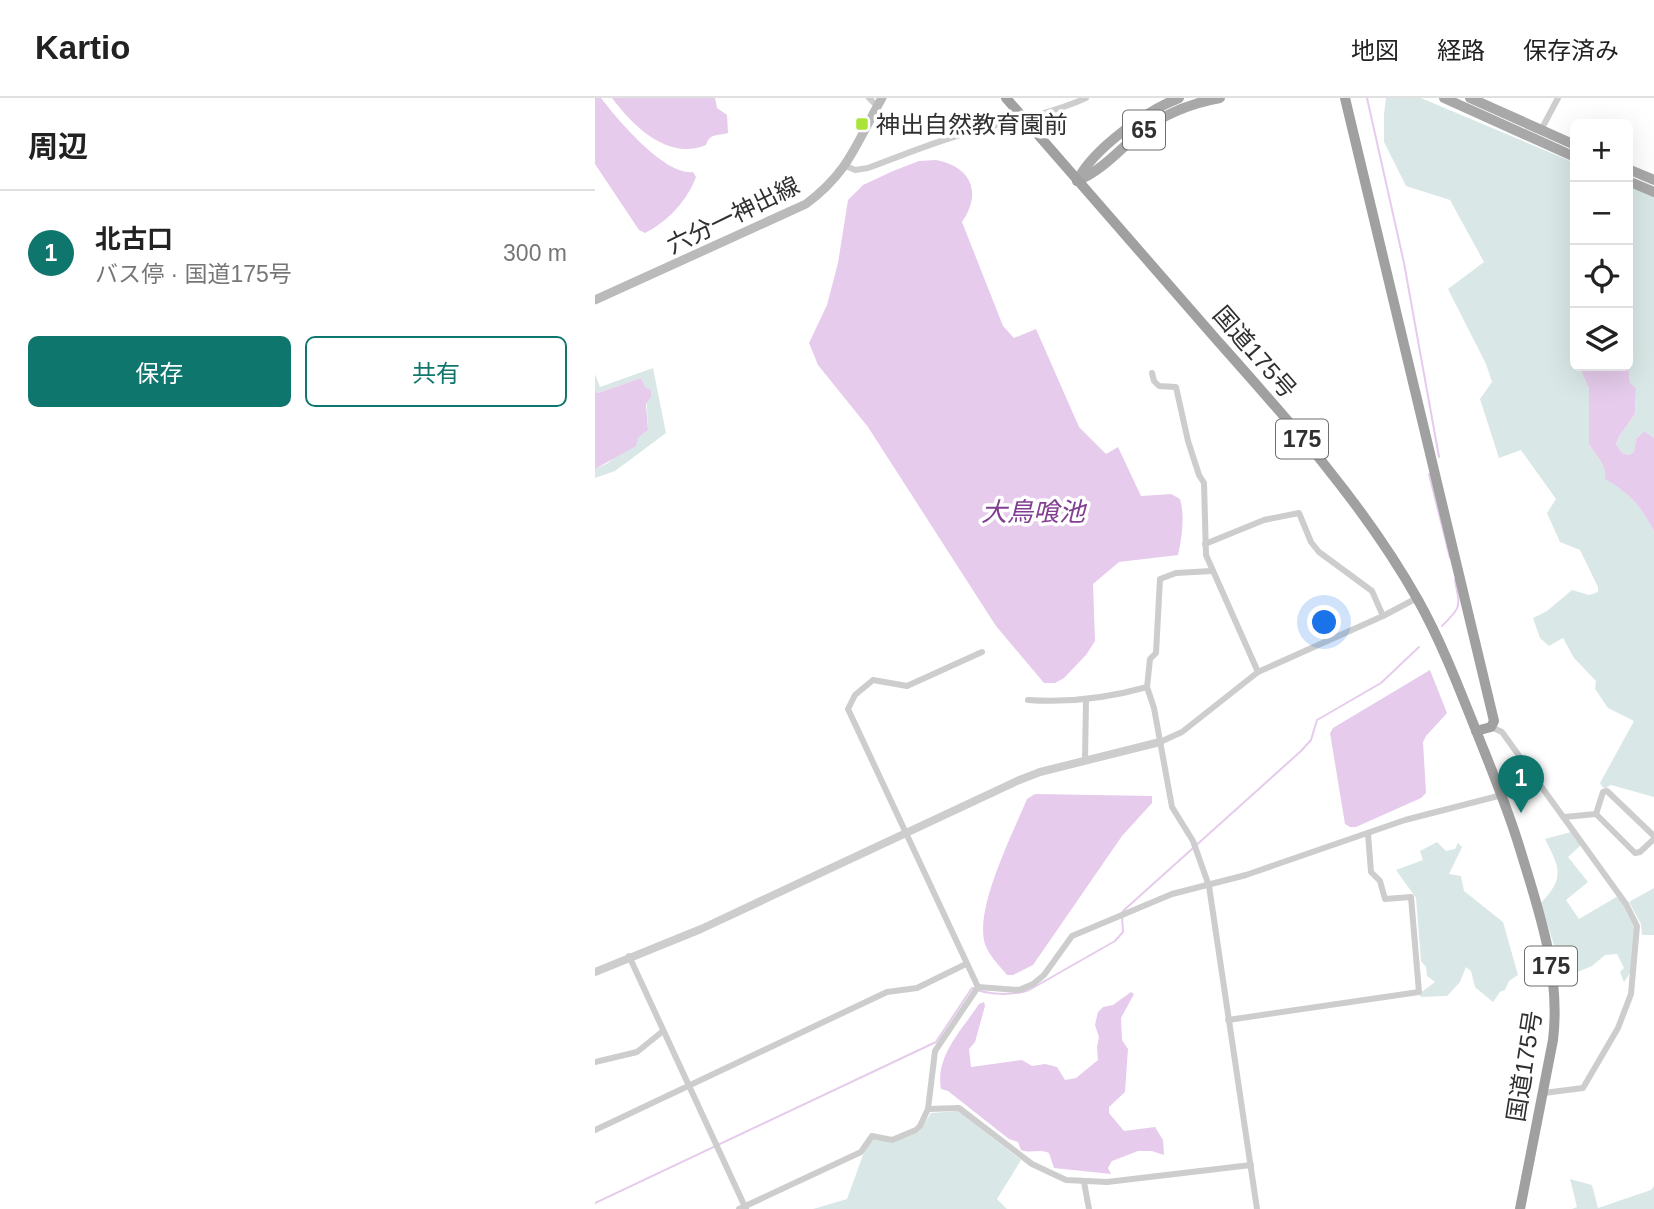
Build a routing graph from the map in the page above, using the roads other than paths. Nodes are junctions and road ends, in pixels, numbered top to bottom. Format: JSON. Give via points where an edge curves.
{"nodes":[{"id":1,"x":869,"y":98,"type":"edge"},
{"id":2,"x":1006,"y":98,"type":"edge"},
{"id":3,"x":1086,"y":98,"type":"edge"},
{"id":4,"x":1179,"y":98,"type":"edge"},
{"id":5,"x":1220,"y":98,"type":"edge"},
{"id":6,"x":1345,"y":98,"type":"edge"},
{"id":7,"x":1444,"y":98,"type":"edge"},
{"id":8,"x":1470,"y":98,"type":"edge"},
{"id":9,"x":1558,"y":98,"type":"edge"},
{"id":10,"x":879,"y":102,"type":"edge"},
{"id":11,"x":1024,"y":119,"type":"junction"},
{"id":12,"x":1541,"y":130,"type":"junction"},
{"id":13,"x":1570,"y":143,"type":"edge"},
{"id":14,"x":1570,"y":155,"type":"edge"},
{"id":15,"x":846,"y":166,"type":"junction"},
{"id":16,"x":1633,"y":171,"type":"edge"},
{"id":17,"x":1654,"y":180,"type":"edge"},
{"id":18,"x":1077,"y":181,"type":"junction"},
{"id":19,"x":1630,"y":182,"type":"edge"},
{"id":20,"x":1654,"y":192,"type":"edge"},
{"id":21,"x":595,"y":300,"type":"edge"},
{"id":22,"x":1152,"y":373,"type":"dead end"},
{"id":23,"x":1205,"y":544,"type":"junction"},
{"id":24,"x":1212,"y":571,"type":"junction"},
{"id":25,"x":1417,"y":598,"type":"junction"},
{"id":26,"x":1383,"y":616,"type":"junction"},
{"id":27,"x":982,"y":652,"type":"dead end"},
{"id":28,"x":1258,"y":672,"type":"junction"},
{"id":29,"x":1147,"y":687,"type":"junction"},
{"id":30,"x":1028,"y":700,"type":"dead end"},
{"id":31,"x":1086,"y":700,"type":"junction"},
{"id":32,"x":1491,"y":727,"type":"junction"},
{"id":33,"x":1476,"y":731,"type":"junction"},
{"id":34,"x":1160,"y":742,"type":"junction"},
{"id":35,"x":1085,"y":761,"type":"junction"},
{"id":36,"x":1503,"y":794,"type":"junction"},
{"id":37,"x":1596,"y":814,"type":"junction"},
{"id":38,"x":1564,"y":817,"type":"junction"},
{"id":39,"x":907,"y":834,"type":"junction"},
{"id":40,"x":1368,"y":834,"type":"junction"},
{"id":41,"x":1654,"y":837,"type":"edge"},
{"id":42,"x":1209,"y":886,"type":"junction"},
{"id":43,"x":629,"y":956,"type":"junction"},
{"id":44,"x":966,"y":964,"type":"junction"},
{"id":45,"x":595,"y":972,"type":"edge"},
{"id":46,"x":978,"y":987,"type":"junction"},
{"id":47,"x":1229,"y":1020,"type":"junction"},
{"id":48,"x":663,"y":1031,"type":"junction"},
{"id":49,"x":595,"y":1062,"type":"edge"},
{"id":50,"x":689,"y":1085,"type":"junction"},
{"id":51,"x":1544,"y":1093,"type":"junction"},
{"id":52,"x":928,"y":1109,"type":"junction"},
{"id":53,"x":595,"y":1130,"type":"edge"},
{"id":54,"x":1251,"y":1166,"type":"junction"},
{"id":55,"x":1084,"y":1182,"type":"junction"},
{"id":56,"x":743,"y":1208,"type":"edge"},
{"id":57,"x":1089,"y":1209,"type":"edge"},
{"id":58,"x":1257,"y":1209,"type":"edge"},
{"id":59,"x":1520,"y":1209,"type":"edge"}],
"edges":[{"from":1,"to":10,"type":"street"},
{"from":2,"to":11,"type":"highway","name":"国道175号","number":"175"},
{"from":3,"to":11,"type":"street"},
{"from":4,"to":18,"type":"main road","number":"65","via":[[1131,125],[1084,166]]},
{"from":5,"to":18,"type":"main road","number":"65","via":[[1189,105],[1153,123],[1093,174]]},
{"from":6,"to":32,"type":"highway","via":[[1494,721]]},
{"from":7,"to":14,"type":"main road"},
{"from":8,"to":12,"type":"main road"},
{"from":9,"to":12,"type":"street"},
{"from":10,"to":15,"type":"main road","name":"六分一神出線"},
{"from":11,"to":15,"type":"street","via":[[961,135],[868,168]]},
{"from":11,"to":18,"type":"highway","name":"国道175号","number":"175"},
{"from":12,"to":13,"type":"main road"},
{"from":15,"to":21,"type":"main road","name":"六分一神出線","via":[[824,190],[792,212]]},
{"from":16,"to":17,"type":"main road"},
{"from":18,"to":25,"type":"highway","name":"国道175号","number":"175","via":[[1342,488]]},
{"from":19,"to":20,"type":"main road"},
{"from":22,"to":23,"type":"street","via":[[1159,386],[1176,387],[1188,441],[1204,483]]},
{"from":23,"to":24,"type":"street"},
{"from":23,"to":26,"type":"street","via":[[1264,520],[1299,513],[1319,552],[1372,592]]},
{"from":24,"to":28,"type":"street"},
{"from":24,"to":29,"type":"street","via":[[1160,579],[1156,653],[1150,659]]},
{"from":25,"to":26,"type":"street"},
{"from":25,"to":33,"type":"highway","name":"国道175号","number":"175"},
{"from":26,"to":28,"type":"street"},
{"from":27,"to":39,"type":"street","via":[[907,685],[873,680],[855,695],[848,709]]},
{"from":28,"to":34,"type":"street","via":[[1182,732]]},
{"from":29,"to":31,"type":"street"},
{"from":29,"to":34,"type":"street"},
{"from":30,"to":31,"type":"street"},
{"from":31,"to":35,"type":"street"},
{"from":32,"to":33,"type":"highway"},
{"from":32,"to":38,"type":"street","via":[[1502,732]]},
{"from":33,"to":36,"type":"highway","name":"国道175号","number":"175"},
{"from":34,"to":35,"type":"street"},
{"from":34,"to":42,"type":"street","via":[[1172,807],[1193,841]]},
{"from":35,"to":39,"type":"street","via":[[1029,777]]},
{"from":36,"to":40,"type":"street"},
{"from":36,"to":51,"type":"highway","name":"国道175号","number":"175","via":[[1554,977],[1555,1022]]},
{"from":37,"to":38,"type":"street"},
{"from":37,"to":41,"type":"street","via":[[1635,853]]},
{"from":37,"to":41,"type":"street","via":[[1607,791]]},
{"from":38,"to":51,"type":"street","via":[[1626,904],[1637,935],[1631,994],[1590,1077],[1583,1088]]},
{"from":39,"to":43,"type":"street","via":[[701,929]]},
{"from":39,"to":44,"type":"street"},
{"from":40,"to":42,"type":"street"},
{"from":40,"to":47,"type":"street","via":[[1371,873],[1380,881],[1385,898],[1411,897],[1419,992]]},
{"from":42,"to":46,"type":"street","via":[[1172,894],[1072,936],[1033,984],[1019,990]]},
{"from":42,"to":47,"type":"street"},
{"from":43,"to":45,"type":"street"},
{"from":43,"to":48,"type":"street"},
{"from":44,"to":46,"type":"street"},
{"from":44,"to":50,"type":"street","via":[[916,988],[887,992]]},
{"from":46,"to":52,"type":"street","via":[[935,1051]]},
{"from":47,"to":54,"type":"street"},
{"from":48,"to":49,"type":"street","via":[[638,1052]]},
{"from":48,"to":50,"type":"street"},
{"from":50,"to":53,"type":"street"},
{"from":50,"to":56,"type":"street"},
{"from":51,"to":59,"type":"highway","name":"国道175号","number":"175"},
{"from":52,"to":55,"type":"street","via":[[959,1108],[1032,1164],[1066,1180]]},
{"from":52,"to":56,"type":"street","via":[[916,1130],[892,1140],[873,1136],[861,1152]]},
{"from":54,"to":55,"type":"street"},
{"from":54,"to":58,"type":"street"},
{"from":55,"to":57,"type":"street"}]}
